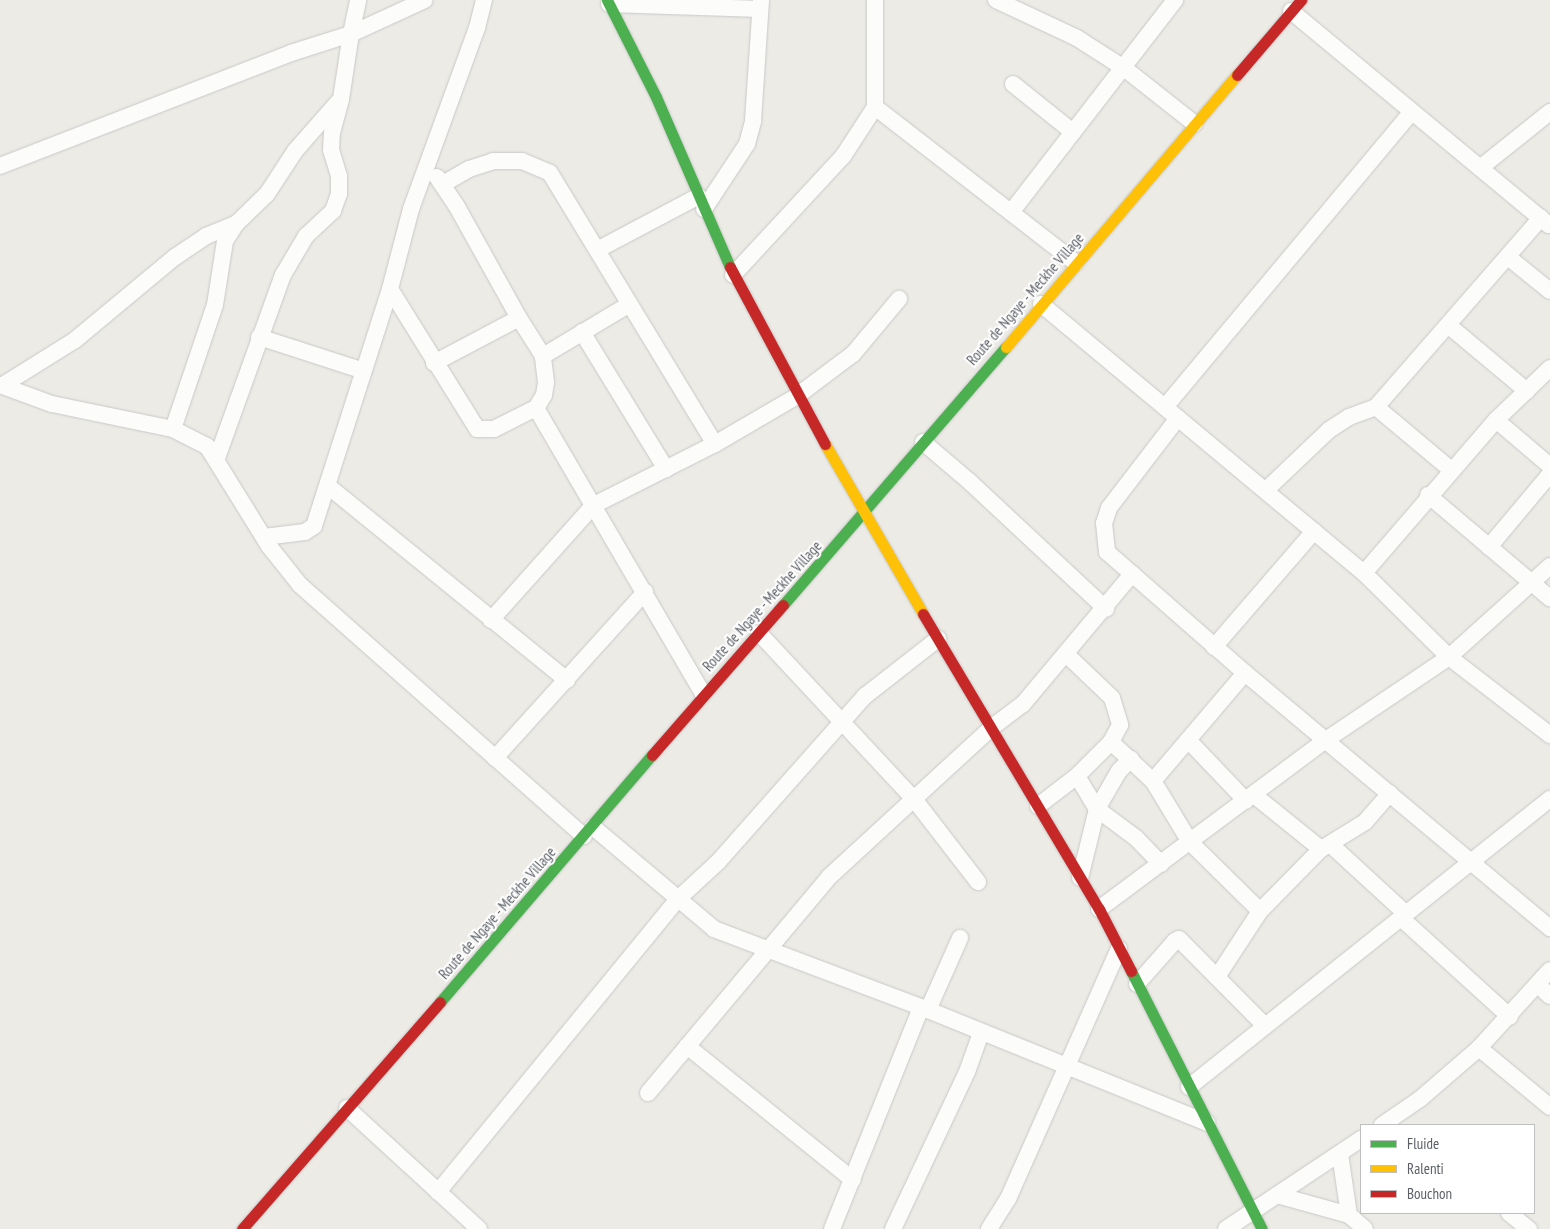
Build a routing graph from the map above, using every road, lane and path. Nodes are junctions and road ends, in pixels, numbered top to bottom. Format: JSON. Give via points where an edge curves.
{"nodes":[{"id":1,"x":358,"y":0,"type":"edge"},
{"id":2,"x":425,"y":0,"type":"edge"},
{"id":3,"x":484,"y":0,"type":"edge"},
{"id":4,"x":875,"y":0,"type":"edge"},
{"id":5,"x":996,"y":0,"type":"edge"},
{"id":6,"x":1175,"y":0,"type":"edge"},
{"id":7,"x":608,"y":2,"type":"edge"},
{"id":8,"x":761,"y":5,"type":"edge"},
{"id":9,"x":1296,"y":6,"type":"edge"},
{"id":10,"x":1029,"y":8,"type":"edge"},
{"id":11,"x":351,"y":34,"type":"junction"},
{"id":12,"x":1124,"y":68,"type":"junction"},
{"id":13,"x":1013,"y":84,"type":"dead end"},
{"id":14,"x":341,"y":99,"type":"junction"},
{"id":15,"x":875,"y":107,"type":"junction"},
{"id":16,"x":1412,"y":112,"type":"junction"},
{"id":17,"x":1550,"y":112,"type":"edge"},
{"id":18,"x":1195,"y":124,"type":"junction"},
{"id":19,"x":1073,"y":132,"type":"junction"},
{"id":20,"x":0,"y":166,"type":"edge"},
{"id":21,"x":428,"y":167,"type":"junction"},
{"id":22,"x":1480,"y":168,"type":"junction"},
{"id":23,"x":444,"y":184,"type":"junction"},
{"id":24,"x":702,"y":202,"type":"junction"},
{"id":25,"x":1012,"y":211,"type":"junction"},
{"id":26,"x":1546,"y":222,"type":"edge"},
{"id":27,"x":236,"y":224,"type":"junction"},
{"id":28,"x":597,"y":250,"type":"junction"},
{"id":29,"x":1508,"y":257,"type":"junction"},
{"id":30,"x":1076,"y":263,"type":"junction"},
{"id":31,"x":733,"y":275,"type":"junction"},
{"id":32,"x":390,"y":288,"type":"junction"},
{"id":33,"x":1550,"y":291,"type":"edge"},
{"id":34,"x":899,"y":299,"type":"dead end"},
{"id":35,"x":630,"y":304,"type":"junction"},
{"id":36,"x":1041,"y":304,"type":"junction"},
{"id":37,"x":519,"y":318,"type":"junction"},
{"id":38,"x":1448,"y":325,"type":"junction"},
{"id":39,"x":582,"y":332,"type":"junction"},
{"id":40,"x":259,"y":336,"type":"junction"},
{"id":41,"x":543,"y":356,"type":"junction"},
{"id":42,"x":434,"y":363,"type":"junction"},
{"id":43,"x":1550,"y":368,"type":"edge"},
{"id":44,"x":364,"y":371,"type":"junction"},
{"id":45,"x":2,"y":385,"type":"edge"},
{"id":46,"x":1527,"y":391,"type":"junction"},
{"id":47,"x":797,"y":396,"type":"junction"},
{"id":48,"x":1376,"y":406,"type":"junction"},
{"id":49,"x":536,"y":408,"type":"junction"},
{"id":50,"x":1165,"y":408,"type":"junction"},
{"id":51,"x":1178,"y":418,"type":"junction"},
{"id":52,"x":1496,"y":420,"type":"junction"},
{"id":53,"x":173,"y":429,"type":"junction"},
{"id":54,"x":923,"y":442,"type":"junction"},
{"id":55,"x":715,"y":444,"type":"junction"},
{"id":56,"x":217,"y":458,"type":"junction"},
{"id":57,"x":1550,"y":466,"type":"edge"},
{"id":58,"x":666,"y":470,"type":"junction"},
{"id":59,"x":1451,"y":470,"type":"junction"},
{"id":60,"x":1550,"y":474,"type":"edge"},
{"id":61,"x":328,"y":486,"type":"junction"},
{"id":62,"x":1266,"y":490,"type":"junction"},
{"id":63,"x":1428,"y":495,"type":"junction"},
{"id":64,"x":594,"y":504,"type":"junction"},
{"id":65,"x":864,"y":514,"type":"junction"},
{"id":66,"x":1314,"y":531,"type":"junction"},
{"id":67,"x":264,"y":537,"type":"junction"},
{"id":68,"x":1489,"y":547,"type":"junction"},
{"id":69,"x":1550,"y":566,"type":"edge"},
{"id":70,"x":1364,"y":573,"type":"junction"},
{"id":71,"x":1132,"y":574,"type":"junction"},
{"id":72,"x":1530,"y":581,"type":"junction"},
{"id":73,"x":645,"y":592,"type":"junction"},
{"id":74,"x":1550,"y":598,"type":"edge"},
{"id":75,"x":1106,"y":609,"type":"junction"},
{"id":76,"x":491,"y":620,"type":"junction"},
{"id":77,"x":758,"y":633,"type":"junction"},
{"id":78,"x":938,"y":639,"type":"junction"},
{"id":79,"x":1214,"y":647,"type":"junction"},
{"id":80,"x":1067,"y":655,"type":"junction"},
{"id":81,"x":1448,"y":657,"type":"junction"},
{"id":82,"x":1245,"y":673,"type":"junction"},
{"id":83,"x":567,"y":680,"type":"junction"},
{"id":84,"x":703,"y":694,"type":"junction"},
{"id":85,"x":840,"y":722,"type":"junction"},
{"id":86,"x":991,"y":728,"type":"junction"},
{"id":87,"x":1550,"y":735,"type":"edge"},
{"id":88,"x":1188,"y":740,"type":"junction"},
{"id":89,"x":1326,"y":740,"type":"junction"},
{"id":90,"x":1111,"y":742,"type":"junction"},
{"id":91,"x":495,"y":758,"type":"junction"},
{"id":92,"x":1131,"y":760,"type":"junction"},
{"id":93,"x":1076,"y":776,"type":"junction"},
{"id":94,"x":1153,"y":781,"type":"junction"},
{"id":95,"x":1390,"y":793,"type":"junction"},
{"id":96,"x":1250,"y":798,"type":"junction"},
{"id":97,"x":1550,"y":798,"type":"edge"},
{"id":98,"x":914,"y":799,"type":"junction"},
{"id":99,"x":1038,"y":806,"type":"junction"},
{"id":100,"x":1097,"y":809,"type":"junction"},
{"id":101,"x":588,"y":831,"type":"junction"},
{"id":102,"x":1190,"y":842,"type":"junction"},
{"id":103,"x":1326,"y":847,"type":"junction"},
{"id":104,"x":1472,"y":862,"type":"junction"},
{"id":105,"x":1160,"y":864,"type":"junction"},
{"id":106,"x":1080,"y":878,"type":"junction"},
{"id":107,"x":978,"y":882,"type":"dead end"},
{"id":108,"x":678,"y":899,"type":"junction"},
{"id":109,"x":1100,"y":910,"type":"junction"},
{"id":110,"x":1260,"y":911,"type":"junction"},
{"id":111,"x":1404,"y":916,"type":"junction"},
{"id":112,"x":1550,"y":928,"type":"edge"},
{"id":113,"x":960,"y":938,"type":"dead end"},
{"id":114,"x":1119,"y":949,"type":"junction"},
{"id":115,"x":767,"y":950,"type":"junction"},
{"id":116,"x":1550,"y":970,"type":"edge"},
{"id":117,"x":1217,"y":977,"type":"junction"},
{"id":118,"x":1137,"y":984,"type":"junction"},
{"id":119,"x":1544,"y":991,"type":"edge"},
{"id":120,"x":924,"y":1009,"type":"junction"},
{"id":121,"x":1510,"y":1017,"type":"junction"},
{"id":122,"x":1265,"y":1026,"type":"junction"},
{"id":123,"x":981,"y":1033,"type":"junction"},
{"id":124,"x":687,"y":1046,"type":"junction"},
{"id":125,"x":1479,"y":1048,"type":"junction"},
{"id":126,"x":1064,"y":1068,"type":"junction"},
{"id":127,"x":1188,"y":1087,"type":"junction"},
{"id":128,"x":648,"y":1093,"type":"dead end"},
{"id":129,"x":1550,"y":1107,"type":"edge"},
{"id":130,"x":347,"y":1108,"type":"junction"},
{"id":131,"x":1207,"y":1123,"type":"junction"},
{"id":132,"x":1393,"y":1123,"type":"edge"},
{"id":133,"x":1360,"y":1140,"type":"edge"},
{"id":134,"x":1340,"y":1154,"type":"junction"},
{"id":135,"x":853,"y":1180,"type":"junction"},
{"id":136,"x":438,"y":1192,"type":"junction"},
{"id":137,"x":1277,"y":1195,"type":"junction"},
{"id":138,"x":1252,"y":1212,"type":"junction"},
{"id":139,"x":1511,"y":1214,"type":"edge"},
{"id":140,"x":1349,"y":1215,"type":"junction"},
{"id":141,"x":242,"y":1229,"type":"edge"},
{"id":142,"x":479,"y":1229,"type":"edge"},
{"id":143,"x":832,"y":1229,"type":"edge"},
{"id":144,"x":893,"y":1229,"type":"edge"},
{"id":145,"x":989,"y":1229,"type":"edge"},
{"id":146,"x":1226,"y":1229,"type":"edge"},
{"id":147,"x":1262,"y":1229,"type":"edge"},
{"id":148,"x":1365,"y":1229,"type":"edge"},
{"id":149,"x":1529,"y":1229,"type":"edge"}],
"edges":[{"from":1,"to":11,"type":"street"},
{"from":2,"to":11,"type":"street"},
{"from":3,"to":21,"type":"street"},
{"from":4,"to":15,"type":"street"},
{"from":5,"to":10,"type":"street"},
{"from":6,"to":12,"type":"street"},
{"from":7,"to":8,"type":"street"},
{"from":7,"to":24,"type":"main road","via":[[656,97]]},
{"from":8,"to":24,"type":"street","via":[[753,121],[747,144]]},
{"from":9,"to":16,"type":"street"},
{"from":9,"to":18,"type":"main road","name":"Route de Ngaye - Meckhe Village"},
{"from":10,"to":12,"type":"street"},
{"from":11,"to":14,"type":"street"},
{"from":11,"to":20,"type":"street","via":[[291,53]]},
{"from":12,"to":18,"type":"street"},
{"from":12,"to":19,"type":"street"},
{"from":13,"to":19,"type":"street"},
{"from":14,"to":27,"type":"street","via":[[295,151],[267,194]]},
{"from":14,"to":40,"type":"street","via":[[331,150],[339,176],[339,194],[332,211],[306,236],[292,256]]},
{"from":15,"to":25,"type":"street"},
{"from":15,"to":31,"type":"street","via":[[844,155]]},
{"from":16,"to":22,"type":"street"},
{"from":16,"to":50,"type":"street"},
{"from":17,"to":22,"type":"street"},
{"from":18,"to":30,"type":"main road","name":"Route de Ngaye - Meckhe Village"},
{"from":19,"to":25,"type":"street"},
{"from":21,"to":23,"type":"street"},
{"from":21,"to":32,"type":"street","via":[[411,209]]},
{"from":22,"to":26,"type":"street"},
{"from":23,"to":28,"type":"street","via":[[469,169],[493,161],[522,161],[540,167],[550,173]]},
{"from":23,"to":37,"type":"street"},
{"from":24,"to":28,"type":"street"},
{"from":24,"to":31,"type":"main road"},
{"from":25,"to":30,"type":"street"},
{"from":26,"to":29,"type":"street"},
{"from":27,"to":45,"type":"street","via":[[206,236],[175,257],[75,340]]},
{"from":27,"to":53,"type":"street","via":[[225,241],[215,305]]},
{"from":28,"to":35,"type":"street"},
{"from":29,"to":33,"type":"street"},
{"from":29,"to":38,"type":"street"},
{"from":30,"to":36,"type":"main road","name":"Route de Ngaye - Meckhe Village"},
{"from":31,"to":47,"type":"main road"},
{"from":32,"to":42,"type":"street"},
{"from":32,"to":44,"type":"street"},
{"from":34,"to":47,"type":"street","via":[[853,354]]},
{"from":35,"to":39,"type":"street"},
{"from":35,"to":55,"type":"street"},
{"from":36,"to":50,"type":"street"},
{"from":36,"to":54,"type":"main road","name":"Route de Ngaye - Meckhe Village"},
{"from":37,"to":41,"type":"street"},
{"from":37,"to":42,"type":"street"},
{"from":38,"to":46,"type":"street"},
{"from":38,"to":48,"type":"street"},
{"from":39,"to":41,"type":"street"},
{"from":39,"to":58,"type":"street"},
{"from":40,"to":44,"type":"street"},
{"from":40,"to":56,"type":"street"},
{"from":41,"to":49,"type":"street","via":[[546,382],[544,395]]},
{"from":42,"to":49,"type":"street","via":[[477,429],[494,429]]},
{"from":43,"to":46,"type":"street"},
{"from":44,"to":61,"type":"street"},
{"from":45,"to":53,"type":"street","via":[[52,404]]},
{"from":46,"to":52,"type":"street"},
{"from":47,"to":55,"type":"street"},
{"from":47,"to":65,"type":"main road"},
{"from":48,"to":59,"type":"street"},
{"from":48,"to":62,"type":"street","via":[[1329,430]]},
{"from":49,"to":64,"type":"street"},
{"from":50,"to":51,"type":"street"},
{"from":51,"to":62,"type":"street"},
{"from":51,"to":71,"type":"street","via":[[1109,508],[1104,523],[1107,552]]},
{"from":52,"to":57,"type":"street"},
{"from":52,"to":59,"type":"street"},
{"from":53,"to":56,"type":"street","via":[[207,446]]},
{"from":54,"to":65,"type":"main road","name":"Route de Ngaye - Meckhe Village"},
{"from":54,"to":75,"type":"street"},
{"from":55,"to":58,"type":"street"},
{"from":56,"to":67,"type":"street"},
{"from":58,"to":64,"type":"street"},
{"from":59,"to":63,"type":"street"},
{"from":60,"to":68,"type":"street"},
{"from":61,"to":67,"type":"street","via":[[314,526],[305,532]]},
{"from":61,"to":76,"type":"street"},
{"from":62,"to":66,"type":"street"},
{"from":63,"to":68,"type":"street"},
{"from":63,"to":70,"type":"street"},
{"from":64,"to":73,"type":"street"},
{"from":64,"to":76,"type":"street"},
{"from":65,"to":77,"type":"main road","name":"Route de Ngaye - Meckhe Village"},
{"from":65,"to":78,"type":"main road"},
{"from":66,"to":70,"type":"street"},
{"from":66,"to":79,"type":"street"},
{"from":67,"to":91,"type":"street","via":[[300,585]]},
{"from":68,"to":72,"type":"street"},
{"from":69,"to":72,"type":"street"},
{"from":70,"to":81,"type":"street"},
{"from":71,"to":75,"type":"street"},
{"from":71,"to":79,"type":"street"},
{"from":72,"to":74,"type":"street"},
{"from":72,"to":81,"type":"street"},
{"from":73,"to":83,"type":"street"},
{"from":73,"to":84,"type":"street"},
{"from":75,"to":80,"type":"street"},
{"from":76,"to":83,"type":"street"},
{"from":77,"to":84,"type":"main road","name":"Route de Ngaye - Meckhe Village"},
{"from":77,"to":85,"type":"street"},
{"from":78,"to":85,"type":"street","via":[[892,672]]},
{"from":78,"to":86,"type":"main road"},
{"from":79,"to":82,"type":"street"},
{"from":80,"to":86,"type":"street","via":[[1023,704]]},
{"from":80,"to":90,"type":"street","via":[[1112,698],[1119,712],[1120,725]]},
{"from":81,"to":87,"type":"street"},
{"from":81,"to":89,"type":"street"},
{"from":82,"to":88,"type":"street"},
{"from":82,"to":89,"type":"street"},
{"from":83,"to":91,"type":"street"},
{"from":84,"to":101,"type":"main road","name":"Route de Ngaye - Meckhe Village"},
{"from":85,"to":98,"type":"street"},
{"from":85,"to":108,"type":"street","via":[[718,862]]},
{"from":86,"to":98,"type":"street"},
{"from":86,"to":99,"type":"main road"},
{"from":88,"to":94,"type":"street"},
{"from":88,"to":96,"type":"street"},
{"from":89,"to":95,"type":"street"},
{"from":89,"to":96,"type":"street"},
{"from":90,"to":92,"type":"street"},
{"from":90,"to":93,"type":"street"},
{"from":91,"to":101,"type":"street"},
{"from":92,"to":94,"type":"street"},
{"from":92,"to":100,"type":"street","via":[[1119,771]]},
{"from":93,"to":99,"type":"street"},
{"from":93,"to":100,"type":"street"},
{"from":94,"to":102,"type":"street"},
{"from":95,"to":103,"type":"street","via":[[1366,822]]},
{"from":95,"to":104,"type":"street"},
{"from":96,"to":102,"type":"street"},
{"from":96,"to":103,"type":"street"},
{"from":97,"to":104,"type":"street"},
{"from":98,"to":107,"type":"street"},
{"from":98,"to":115,"type":"street","via":[[829,877]]},
{"from":99,"to":106,"type":"main road"},
{"from":100,"to":105,"type":"street","via":[[1136,838]]},
{"from":100,"to":106,"type":"street"},
{"from":101,"to":108,"type":"street"},
{"from":101,"to":130,"type":"main road","name":"Route de Ngaye - Meckhe Village"},
{"from":102,"to":105,"type":"street"},
{"from":102,"to":110,"type":"street"},
{"from":103,"to":110,"type":"street"},
{"from":103,"to":111,"type":"street"},
{"from":104,"to":111,"type":"street"},
{"from":104,"to":112,"type":"street"},
{"from":105,"to":109,"type":"street"},
{"from":106,"to":109,"type":"main road"},
{"from":108,"to":115,"type":"street","via":[[714,929]]},
{"from":108,"to":136,"type":"street"},
{"from":109,"to":114,"type":"main road"},
{"from":110,"to":117,"type":"street"},
{"from":111,"to":121,"type":"street"},
{"from":111,"to":122,"type":"street"},
{"from":113,"to":120,"type":"street"},
{"from":114,"to":118,"type":"main road"},
{"from":114,"to":126,"type":"street"},
{"from":115,"to":120,"type":"street"},
{"from":115,"to":124,"type":"street"},
{"from":116,"to":119,"type":"street"},
{"from":117,"to":118,"type":"street","via":[[1179,940],[1174,940]]},
{"from":117,"to":122,"type":"street"},
{"from":118,"to":127,"type":"main road"},
{"from":119,"to":121,"type":"street"},
{"from":120,"to":123,"type":"street"},
{"from":120,"to":135,"type":"street"},
{"from":121,"to":125,"type":"street"},
{"from":122,"to":127,"type":"street"},
{"from":123,"to":126,"type":"street"},
{"from":123,"to":144,"type":"street","via":[[963,1080]]},
{"from":124,"to":128,"type":"street"},
{"from":124,"to":135,"type":"street"},
{"from":125,"to":129,"type":"street"},
{"from":125,"to":132,"type":"street"},
{"from":126,"to":131,"type":"street"},
{"from":126,"to":145,"type":"street","via":[[1008,1199]]},
{"from":127,"to":131,"type":"main road"},
{"from":130,"to":136,"type":"street"},
{"from":130,"to":141,"type":"main road","name":"Route de Ngaye - Meckhe Village"},
{"from":131,"to":138,"type":"main road"},
{"from":133,"to":134,"type":"street"},
{"from":134,"to":137,"type":"street"},
{"from":134,"to":140,"type":"street"},
{"from":135,"to":143,"type":"street"},
{"from":136,"to":142,"type":"street"},
{"from":137,"to":138,"type":"street"},
{"from":137,"to":140,"type":"street"},
{"from":138,"to":146,"type":"street"},
{"from":138,"to":147,"type":"main road"},
{"from":139,"to":149,"type":"street"},
{"from":140,"to":148,"type":"street"}]}
